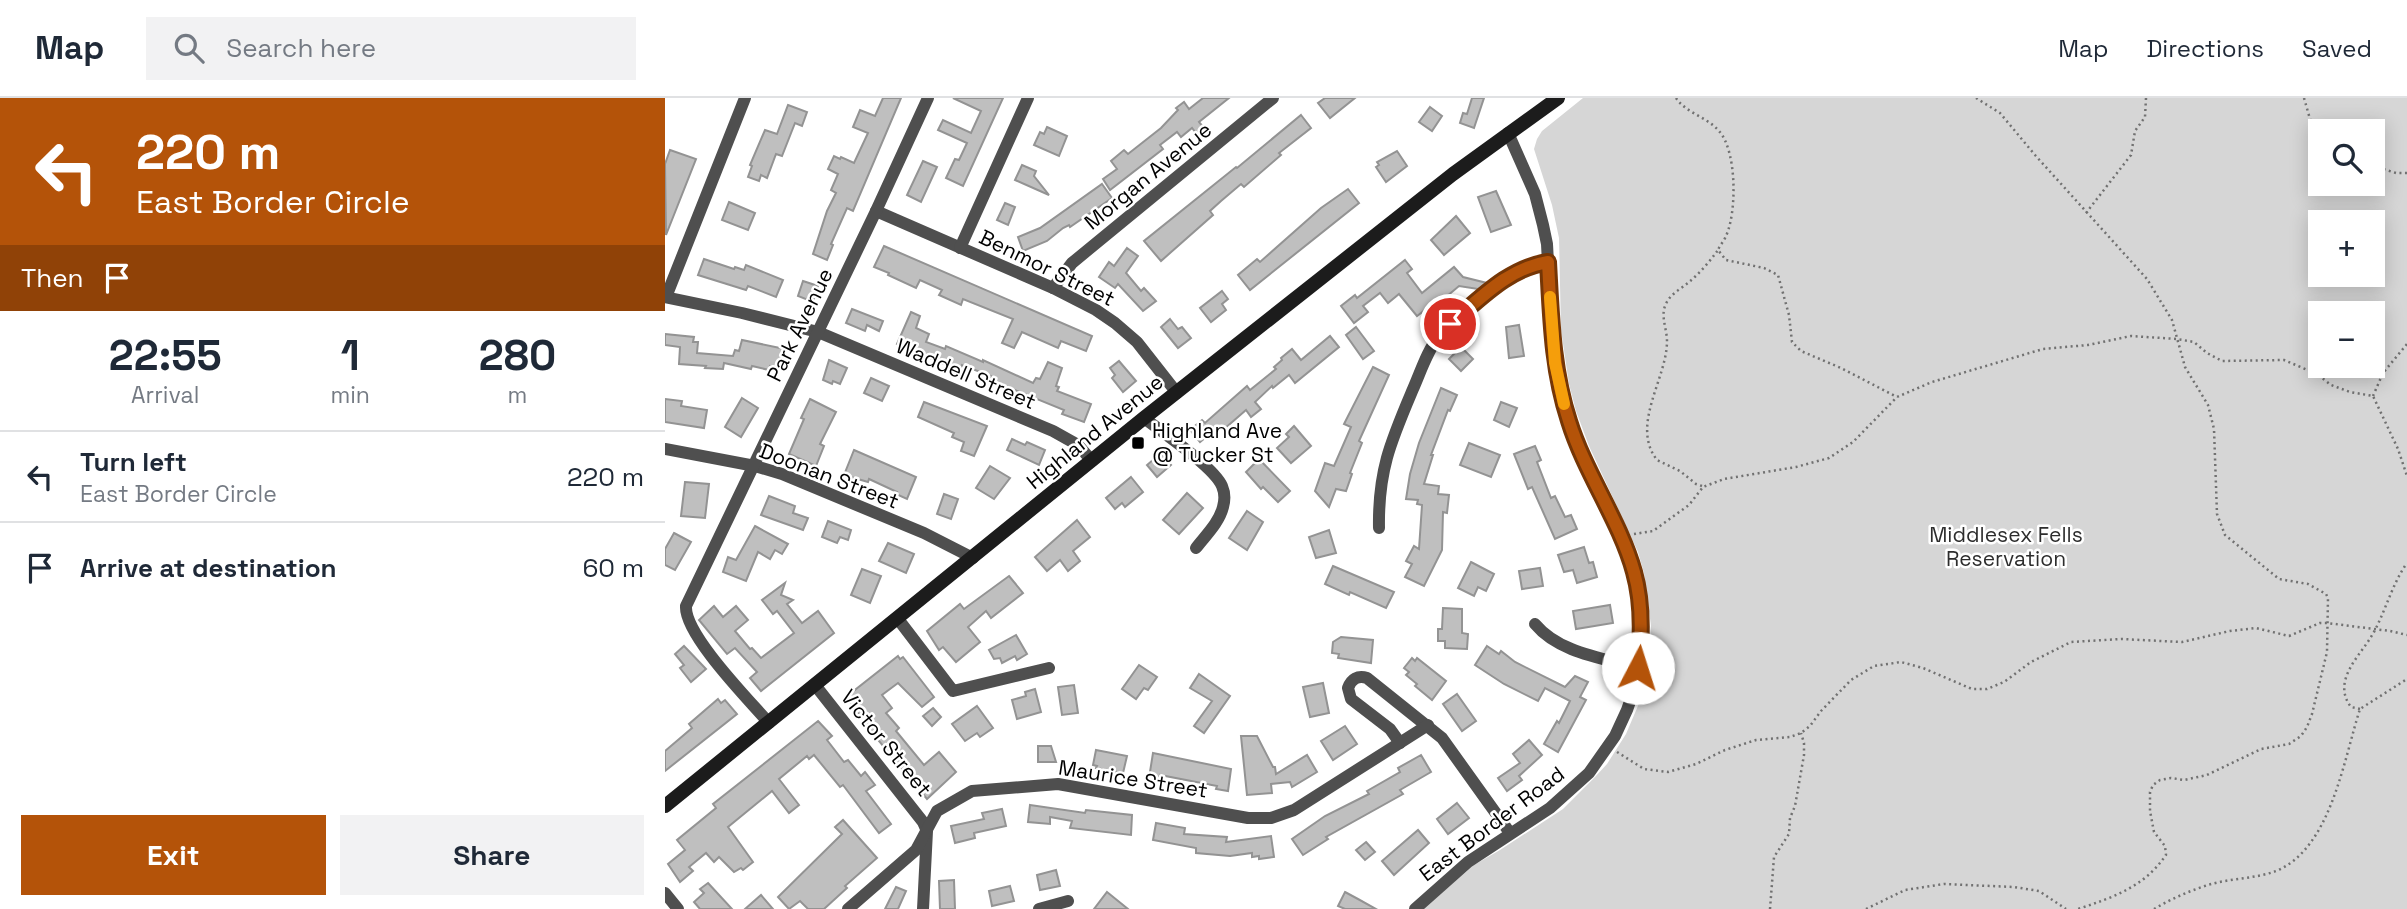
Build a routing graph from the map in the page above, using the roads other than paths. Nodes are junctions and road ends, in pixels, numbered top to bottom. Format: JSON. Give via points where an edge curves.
{"nodes":[{"id":1,"x":745,"y":98,"type":"edge"},
{"id":2,"x":928,"y":98,"type":"edge"},
{"id":3,"x":1028,"y":98,"type":"edge"},
{"id":4,"x":1273,"y":98,"type":"edge"},
{"id":5,"x":1558,"y":98,"type":"edge"},
{"id":6,"x":1508,"y":133,"type":"junction"},
{"id":7,"x":876,"y":211,"type":"junction"},
{"id":8,"x":960,"y":248,"type":"junction"},
{"id":9,"x":1548,"y":262,"type":"junction"},
{"id":10,"x":1052,"y":288,"type":"junction"},
{"id":11,"x":665,"y":297,"type":"edge"},
{"id":12,"x":818,"y":332,"type":"junction"},
{"id":13,"x":1177,"y":393,"type":"junction"},
{"id":14,"x":1144,"y":418,"type":"junction"},
{"id":15,"x":665,"y":449,"type":"edge"},
{"id":16,"x":1092,"y":461,"type":"junction"},
{"id":17,"x":755,"y":466,"type":"junction"},
{"id":18,"x":1378,"y":528,"type":"dead end"},
{"id":19,"x":1196,"y":548,"type":"dead end"},
{"id":20,"x":973,"y":558,"type":"junction"},
{"id":21,"x":898,"y":619,"type":"junction"},
{"id":22,"x":1535,"y":624,"type":"dead end"},
{"id":23,"x":1049,"y":668,"type":"dead end"},
{"id":24,"x":1638,"y":668,"type":"junction"},
{"id":25,"x":815,"y":685,"type":"junction"},
{"id":26,"x":769,"y":723,"type":"junction"},
{"id":27,"x":1428,"y":725,"type":"junction"},
{"id":28,"x":1399,"y":743,"type":"junction"},
{"id":29,"x":665,"y":806,"type":"edge"},
{"id":30,"x":927,"y":831,"type":"junction"},
{"id":31,"x":1510,"y":833,"type":"junction"},
{"id":32,"x":665,"y":892,"type":"edge"},
{"id":33,"x":1068,"y":901,"type":"dead end"},
{"id":34,"x":678,"y":909,"type":"edge"},
{"id":35,"x":848,"y":909,"type":"edge"},
{"id":36,"x":923,"y":909,"type":"edge"},
{"id":37,"x":1039,"y":909,"type":"edge"},
{"id":38,"x":1415,"y":909,"type":"edge"}],
"edges":[{"from":1,"to":11,"type":"street"},
{"from":2,"to":7,"type":"street","name":"Park Avenue"},
{"from":3,"to":8,"type":"street"},
{"from":4,"to":10,"type":"street","name":"Morgan Avenue","via":[[1072,263]]},
{"from":5,"to":6,"type":"main road","name":"Highland Avenue"},
{"from":6,"to":9,"type":"street","name":"East Border Road","via":[[1539,209]]},
{"from":6,"to":13,"type":"main road","name":"Highland Avenue"},
{"from":7,"to":8,"type":"street","name":"Benmor Street"},
{"from":7,"to":12,"type":"street","name":"Park Avenue"},
{"from":8,"to":10,"type":"street","name":"Benmor Street"},
{"from":9,"to":18,"type":"street","via":[[1512,274],[1450,324],[1434,343],[1383,468]]},
{"from":9,"to":24,"type":"street","name":"East Border Road","via":[[1552,338],[1563,403],[1590,476],[1630,558],[1638,590],[1642,630]]},
{"from":10,"to":13,"type":"street","name":"Benmor Street","via":[[1120,327]]},
{"from":11,"to":12,"type":"street","name":"Waddell Street"},
{"from":12,"to":16,"type":"street","name":"Waddell Street","via":[[1053,431],[1078,445]]},
{"from":12,"to":17,"type":"street","name":"Park Avenue"},
{"from":13,"to":14,"type":"main road","name":"Highland Avenue"},
{"from":14,"to":16,"type":"main road","name":"Highland Avenue"},
{"from":14,"to":19,"type":"street","via":[[1197,460],[1223,488],[1221,513]]},
{"from":15,"to":17,"type":"street","name":"Doonan Street"},
{"from":16,"to":20,"type":"main road","name":"Highland Avenue"},
{"from":17,"to":20,"type":"street","name":"Doonan Street","via":[[925,533]]},
{"from":17,"to":26,"type":"street","name":"Park Avenue","via":[[686,607],[708,651]]},
{"from":20,"to":21,"type":"main road","name":"Highland Avenue"},
{"from":21,"to":23,"type":"street","via":[[953,691]]},
{"from":21,"to":25,"type":"main road","name":"Highland Avenue"},
{"from":22,"to":24,"type":"street","via":[[1566,648]]},
{"from":24,"to":31,"type":"street","name":"East Border Road","via":[[1627,710],[1589,773],[1550,808]]},
{"from":25,"to":26,"type":"main road","name":"Highland Avenue"},
{"from":25,"to":30,"type":"street","name":"Victor Street","via":[[920,816]]},
{"from":26,"to":29,"type":"main road","name":"Highland Avenue"},
{"from":27,"to":28,"type":"street","name":"Maurice Street"},
{"from":27,"to":28,"type":"street","via":[[1367,678],[1354,679],[1348,686],[1350,698],[1389,729]]},
{"from":27,"to":31,"type":"street","via":[[1448,745]]},
{"from":28,"to":30,"type":"street","name":"Maurice Street","via":[[1301,806],[1271,818],[1045,784],[965,793],[937,811]]},
{"from":30,"to":35,"type":"street","name":"Maurice Street","via":[[916,850]]},
{"from":30,"to":36,"type":"street","name":"Victor Street"},
{"from":31,"to":38,"type":"street","name":"East Border Road","via":[[1443,882]]},
{"from":32,"to":34,"type":"street"},
{"from":33,"to":37,"type":"street"}]}
